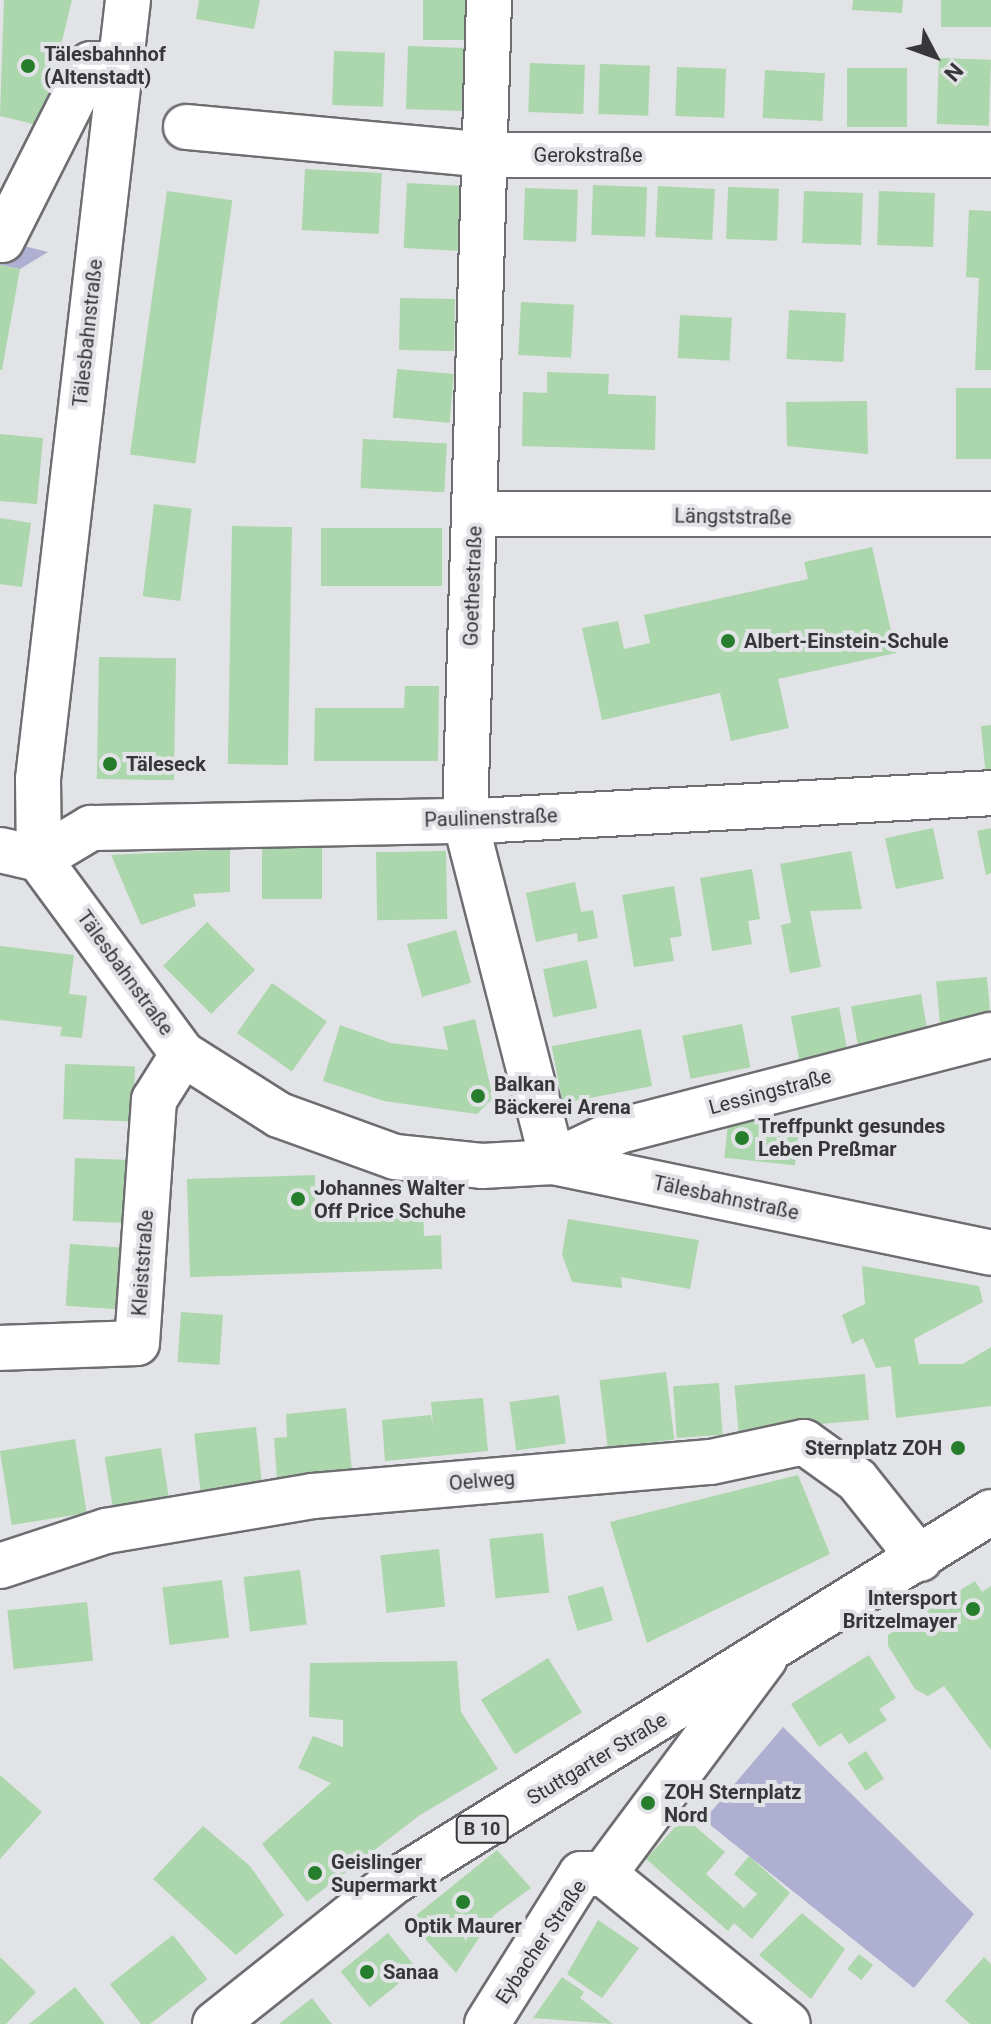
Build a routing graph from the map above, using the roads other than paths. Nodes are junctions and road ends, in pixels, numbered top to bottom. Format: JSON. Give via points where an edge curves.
{"nodes":[{"id":1,"x":128,"y":0,"type":"edge"},
{"id":2,"x":489,"y":0,"type":"edge"},
{"id":3,"x":119,"y":64,"type":"junction"},
{"id":4,"x":186,"y":127,"type":"dead end"},
{"id":5,"x":485,"y":155,"type":"junction"},
{"id":6,"x":991,"y":155,"type":"edge"},
{"id":7,"x":2,"y":240,"type":"edge"},
{"id":8,"x":475,"y":514,"type":"junction"},
{"id":9,"x":991,"y":514,"type":"edge"},
{"id":10,"x":991,"y":793,"type":"edge"},
{"id":11,"x":465,"y":820,"type":"junction"},
{"id":12,"x":20,"y":854,"type":"edge"},
{"id":13,"x":991,"y":1035,"type":"edge"},
{"id":14,"x":183,"y":1054,"type":"junction"},
{"id":15,"x":553,"y":1162,"type":"junction"},
{"id":16,"x":991,"y":1253,"type":"edge"},
{"id":17,"x":0,"y":1348,"type":"edge"},
{"id":18,"x":991,"y":1512,"type":"edge"},
{"id":19,"x":920,"y":1559,"type":"junction"},
{"id":20,"x":0,"y":1566,"type":"edge"},
{"id":21,"x":765,"y":1658,"type":"junction"},
{"id":22,"x":592,"y":1874,"type":"junction"},
{"id":23,"x":215,"y":2024,"type":"edge"},
{"id":24,"x":487,"y":2024,"type":"edge"},
{"id":25,"x":788,"y":2024,"type":"edge"}],
"edges":[{"from":1,"to":3,"type":"street","name":"Tälesbahnstraße"},
{"from":2,"to":5,"type":"street","name":"Goethestraße"},
{"from":3,"to":7,"type":"street","via":[[91,64]]},
{"from":3,"to":12,"type":"street","name":"Tälesbahnstraße","via":[[38,779]]},
{"from":4,"to":5,"type":"street","name":"Gerokstraße"},
{"from":5,"to":6,"type":"street","name":"Gerokstraße"},
{"from":5,"to":8,"type":"street","name":"Goethestraße"},
{"from":8,"to":9,"type":"street","name":"Längststraße"},
{"from":8,"to":11,"type":"street","name":"Goethestraße"},
{"from":10,"to":11,"type":"street","name":"Paulinenstraße"},
{"from":11,"to":12,"type":"street","name":"Paulinenstraße","via":[[91,828]]},
{"from":11,"to":15,"type":"street","name":"Goethestraße"},
{"from":12,"to":14,"type":"street","name":"Tälesbahnstraße"},
{"from":13,"to":15,"type":"street","name":"Lessingstraße","via":[[619,1131]]},
{"from":14,"to":15,"type":"street","name":"Tälesbahnstraße","via":[[279,1115],[395,1157],[482,1166]]},
{"from":14,"to":17,"type":"street","name":"Kleiststraße","via":[[154,1100],[137,1343]]},
{"from":15,"to":16,"type":"street","name":"Tälesbahnstraße"},
{"from":18,"to":19,"type":"street","name":"Stuttgarter Straße","number":"B 10"},
{"from":19,"to":20,"type":"street","name":"Oelweg","via":[[857,1480],[804,1442],[711,1462],[313,1496],[106,1531]]},
{"from":19,"to":21,"type":"street","name":"Stuttgarter Straße","number":"B 10"},
{"from":21,"to":22,"type":"street","name":"Eybacher Straße","via":[[678,1773],[616,1823]]},
{"from":21,"to":23,"type":"street","name":"Stuttgarter Straße","number":"B 10","via":[[395,1881]]},
{"from":22,"to":24,"type":"street","name":"Eybacher Straße"},
{"from":22,"to":25,"type":"street"}]}
